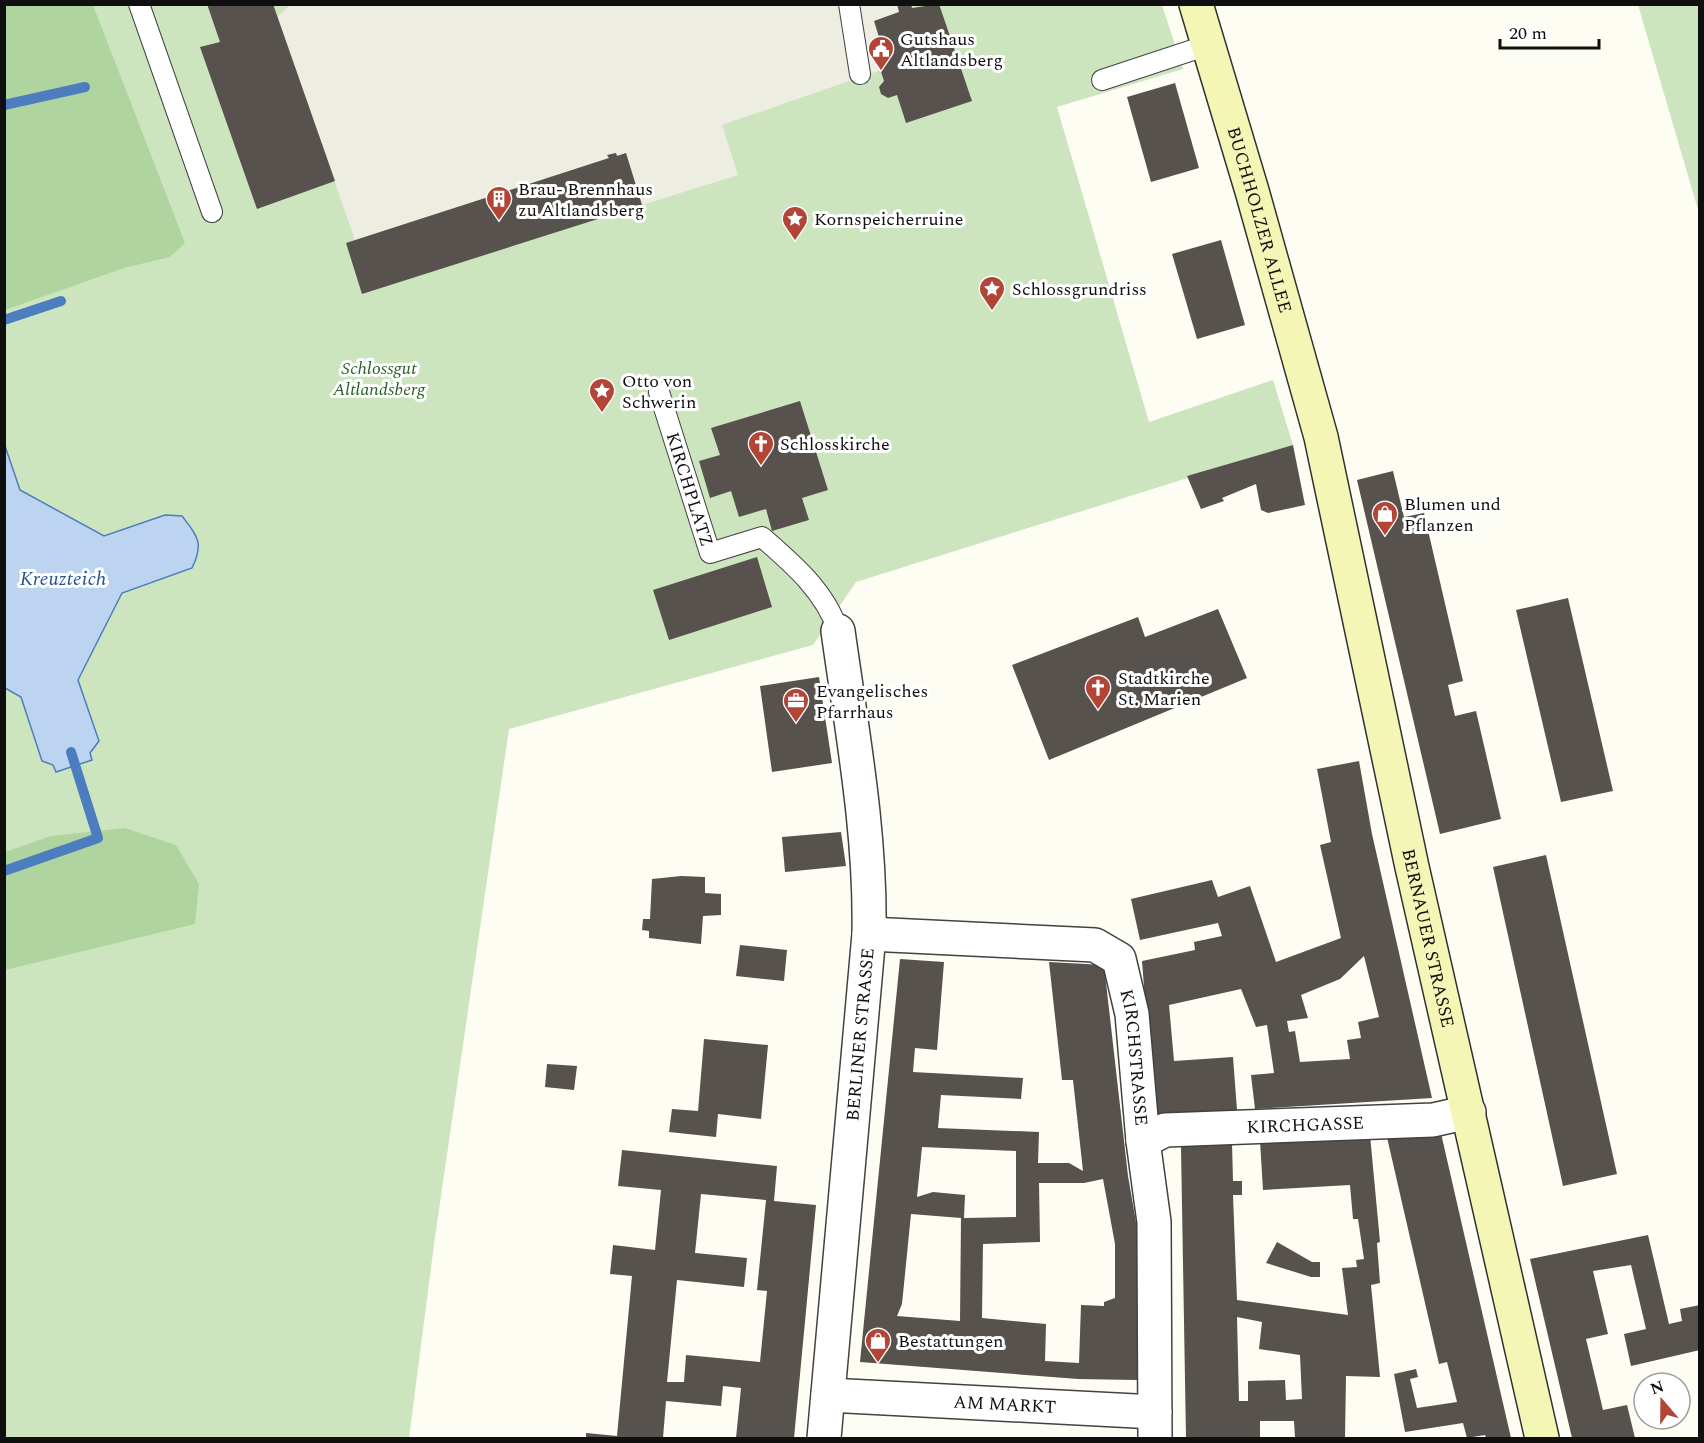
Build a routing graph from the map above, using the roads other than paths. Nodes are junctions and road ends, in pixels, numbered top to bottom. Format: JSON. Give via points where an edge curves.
{"nodes":[{"id":1,"x":139,"y":4,"type":"edge"},
{"id":2,"x":849,"y":4,"type":"edge"},
{"id":3,"x":1196,"y":4,"type":"edge"},
{"id":4,"x":1208,"y":45,"type":"junction"},
{"id":5,"x":860,"y":74,"type":"dead end"},
{"id":6,"x":1102,"y":80,"type":"dead end"},
{"id":7,"x":212,"y":212,"type":"dead end"},
{"id":8,"x":659,"y":392,"type":"dead end"},
{"id":9,"x":1321,"y":437,"type":"joint"},
{"id":10,"x":838,"y":631,"type":"joint"},
{"id":11,"x":869,"y":934,"type":"junction"},
{"id":12,"x":1468,"y":1112,"type":"junction"},
{"id":13,"x":1143,"y":1141,"type":"junction"},
{"id":14,"x":828,"y":1395,"type":"junction"},
{"id":15,"x":1155,"y":1425,"type":"edge"},
{"id":16,"x":824,"y":1438,"type":"edge"},
{"id":17,"x":1542,"y":1438,"type":"edge"}],
"edges":[{"from":1,"to":7,"type":"lane"},
{"from":2,"to":5,"type":"lane"},
{"from":3,"to":4,"type":"main road","name":"BUCHHOLZER ALLEE"},
{"from":4,"to":6,"type":"lane"},
{"from":4,"to":9,"type":"main road","name":"BUCHHOLZER ALLEE"},
{"from":8,"to":10,"type":"lane","name":"KIRCHPLATZ","via":[[710,553],[762,537],[797,567],[832,613]]},
{"from":9,"to":12,"type":"main road","name":"BERNAUER STRASSE"},
{"from":10,"to":11,"type":"street","name":"BERLINER STRASSE","via":[[869,860]]},
{"from":11,"to":13,"type":"street","name":"KIRCHSTRASSE","via":[[1095,945],[1119,958],[1132,1014]]},
{"from":11,"to":14,"type":"street","name":"BERLINER STRASSE"},
{"from":12,"to":13,"type":"street","name":"KIRCHGASSE","via":[[1432,1119],[1165,1130]]},
{"from":12,"to":17,"type":"main road","name":"BERNAUER STRASSE"},
{"from":13,"to":15,"type":"street","name":"KIRCHSTRASSE","via":[[1154,1222]]},
{"from":14,"to":15,"type":"street","name":"AM MARKT"},
{"from":14,"to":16,"type":"street","name":"BERLINER STRASSE"}]}
